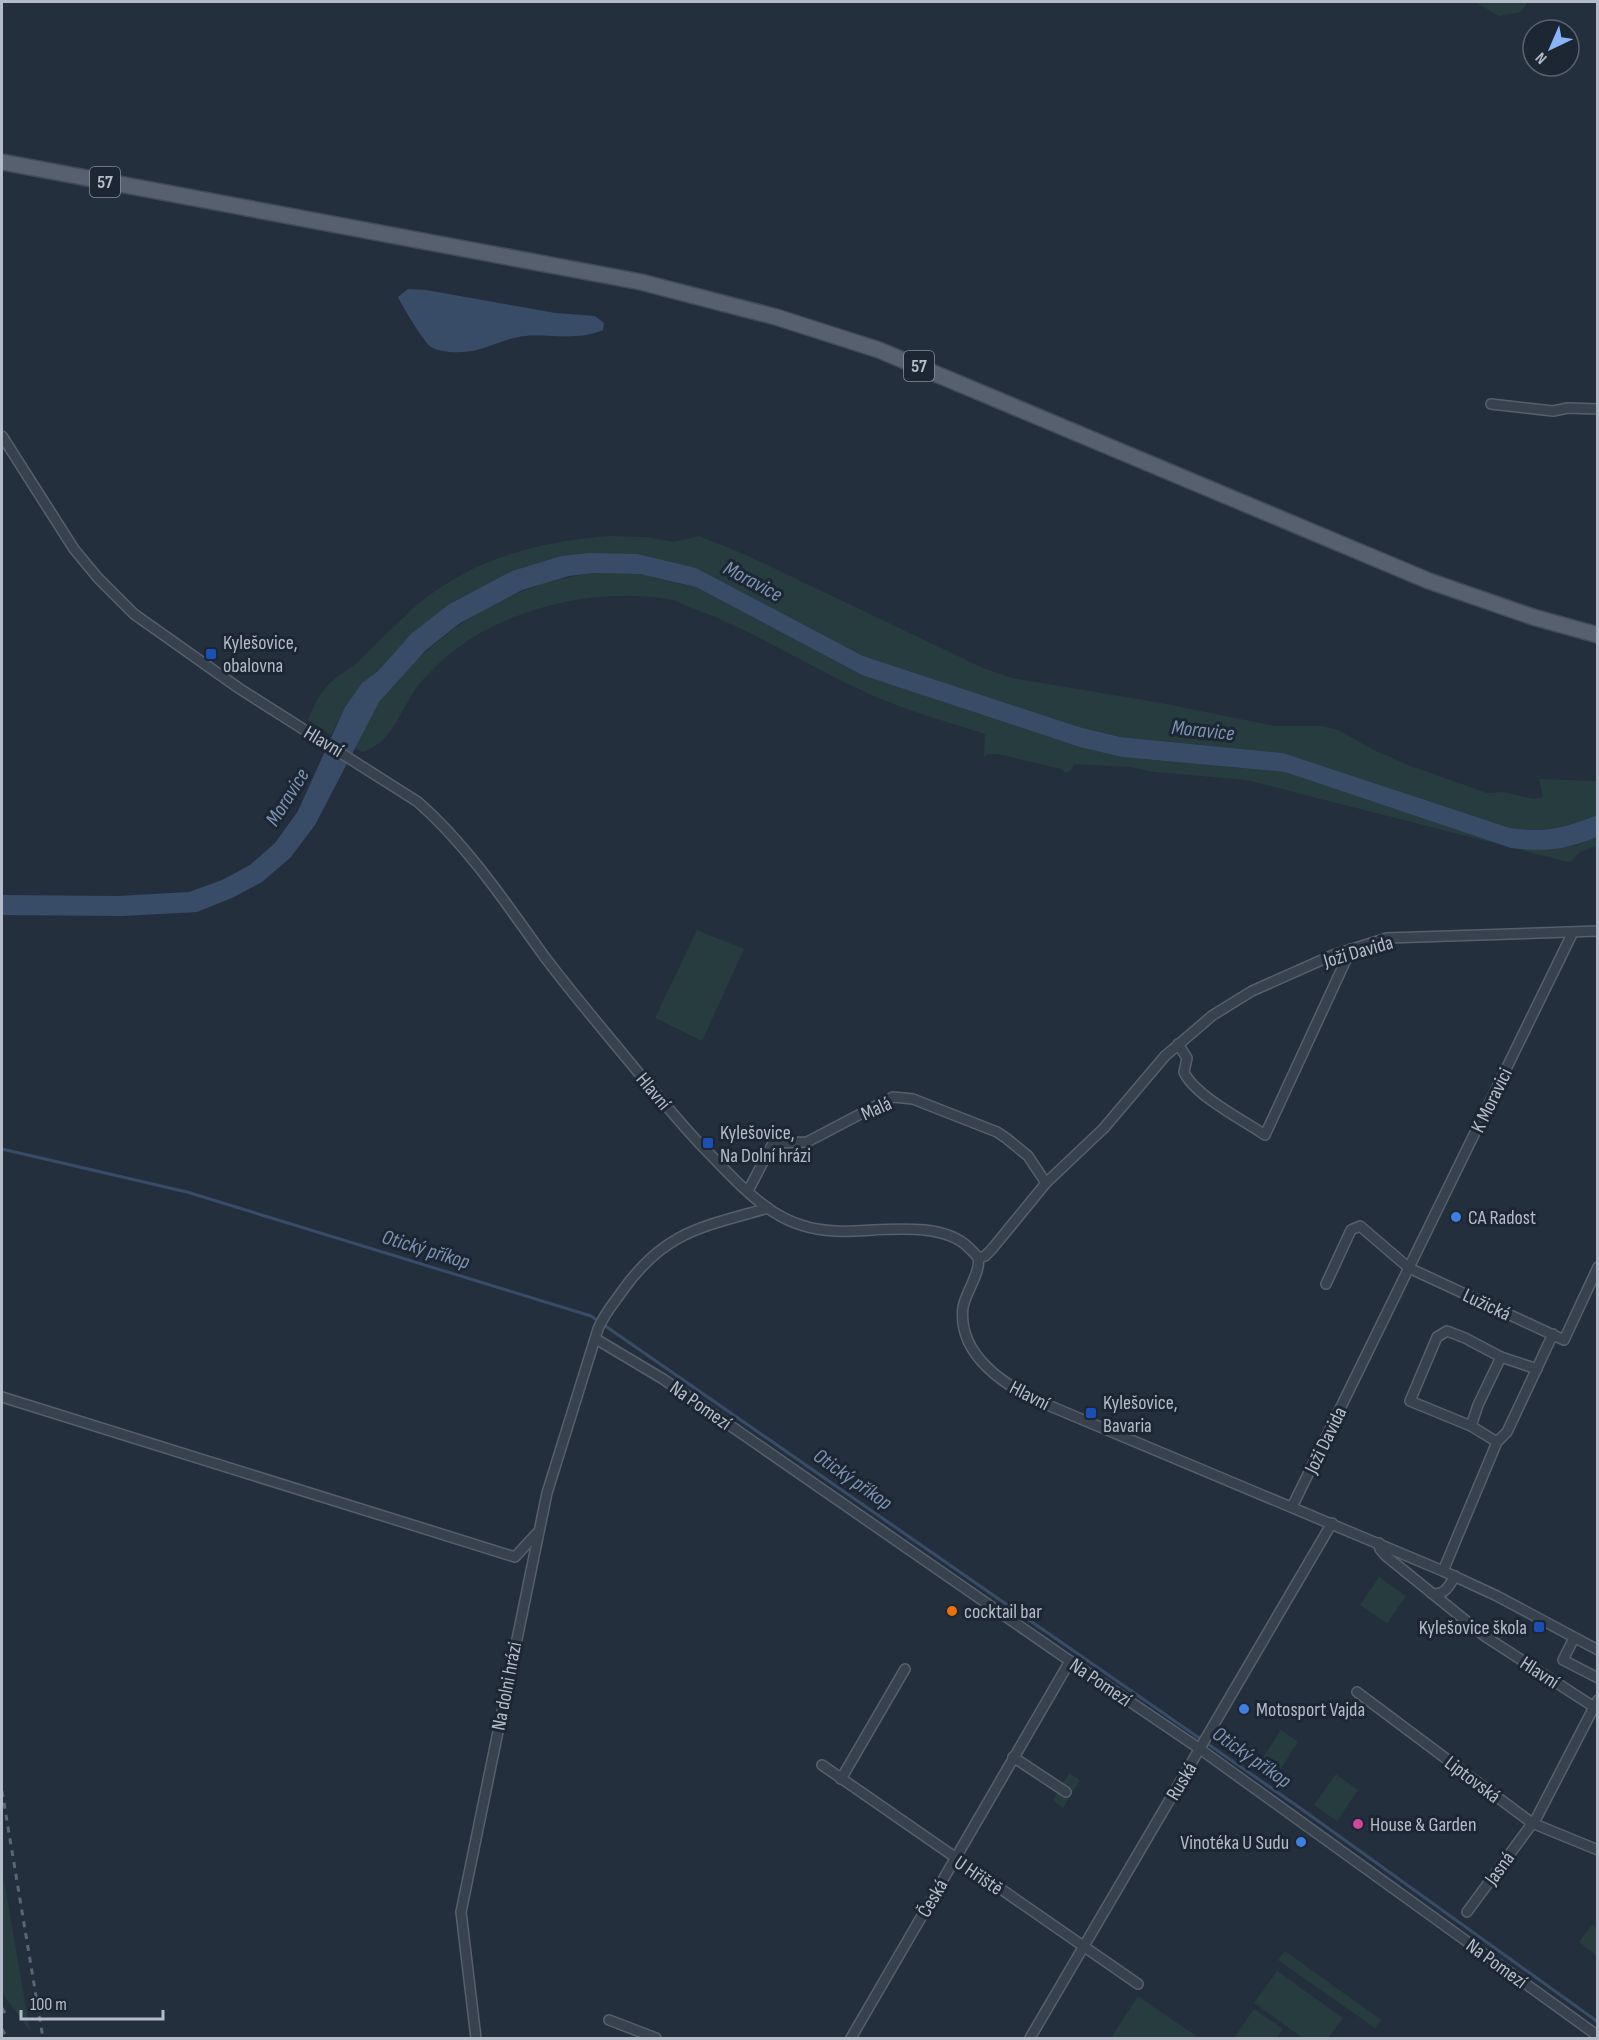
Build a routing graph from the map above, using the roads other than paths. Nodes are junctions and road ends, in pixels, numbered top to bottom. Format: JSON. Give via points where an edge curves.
{"nodes":[{"id":1,"x":2,"y":162,"type":"edge"},
{"id":2,"x":1491,"y":404,"type":"dead end"},
{"id":3,"x":1598,"y":409,"type":"edge"},
{"id":4,"x":2,"y":436,"type":"edge"},
{"id":5,"x":1598,"y":635,"type":"edge"},
{"id":6,"x":1598,"y":931,"type":"edge"},
{"id":7,"x":1573,"y":932,"type":"junction"},
{"id":8,"x":1352,"y":950,"type":"junction"},
{"id":9,"x":1179,"y":1044,"type":"junction"},
{"id":10,"x":1046,"y":1183,"type":"junction"},
{"id":11,"x":748,"y":1191,"type":"junction"},
{"id":12,"x":768,"y":1208,"type":"junction"},
{"id":13,"x":978,"y":1258,"type":"junction"},
{"id":14,"x":1598,"y":1267,"type":"edge"},
{"id":15,"x":1409,"y":1268,"type":"junction"},
{"id":16,"x":1326,"y":1284,"type":"dead end"},
{"id":17,"x":1552,"y":1334,"type":"junction"},
{"id":18,"x":596,"y":1339,"type":"junction"},
{"id":19,"x":1501,"y":1357,"type":"junction"},
{"id":20,"x":1537,"y":1370,"type":"junction"},
{"id":21,"x":2,"y":1397,"type":"edge"},
{"id":22,"x":1472,"y":1426,"type":"junction"},
{"id":23,"x":1497,"y":1442,"type":"junction"},
{"id":24,"x":1292,"y":1507,"type":"junction"},
{"id":25,"x":1332,"y":1523,"type":"junction"},
{"id":26,"x":538,"y":1532,"type":"junction"},
{"id":27,"x":1379,"y":1543,"type":"junction"},
{"id":28,"x":1424,"y":1562,"type":"junction"},
{"id":29,"x":1443,"y":1570,"type":"junction"},
{"id":30,"x":1455,"y":1576,"type":"junction"},
{"id":31,"x":1422,"y":1586,"type":"junction"},
{"id":32,"x":1431,"y":1593,"type":"junction"},
{"id":33,"x":1574,"y":1638,"type":"junction"},
{"id":34,"x":1598,"y":1650,"type":"edge"},
{"id":35,"x":1070,"y":1661,"type":"junction"},
{"id":36,"x":905,"y":1669,"type":"dead end"},
{"id":37,"x":1598,"y":1678,"type":"edge"},
{"id":38,"x":1357,"y":1692,"type":"dead end"},
{"id":39,"x":1596,"y":1704,"type":"edge"},
{"id":40,"x":1203,"y":1744,"type":"junction"},
{"id":41,"x":1013,"y":1757,"type":"junction"},
{"id":42,"x":822,"y":1765,"type":"dead end"},
{"id":43,"x":841,"y":1779,"type":"junction"},
{"id":44,"x":1066,"y":1792,"type":"dead end"},
{"id":45,"x":1532,"y":1823,"type":"junction"},
{"id":46,"x":1598,"y":1850,"type":"edge"},
{"id":47,"x":954,"y":1858,"type":"junction"},
{"id":48,"x":1467,"y":1912,"type":"dead end"},
{"id":49,"x":1084,"y":1947,"type":"junction"},
{"id":50,"x":1138,"y":1984,"type":"dead end"},
{"id":51,"x":609,"y":2020,"type":"dead end"},
{"id":52,"x":1598,"y":2036,"type":"edge"},
{"id":53,"x":476,"y":2038,"type":"edge"},
{"id":54,"x":656,"y":2038,"type":"edge"},
{"id":55,"x":851,"y":2038,"type":"edge"},
{"id":56,"x":1030,"y":2038,"type":"edge"}],
"edges":[{"from":1,"to":5,"type":"main road","number":"57","via":[[640,282],[776,316],[879,350],[1429,581]]},
{"from":2,"to":3,"type":"street","via":[[1553,411]]},
{"from":4,"to":11,"type":"street","name":"Hlavní","via":[[74,549],[134,614],[240,689],[418,802],[461,844],[593,1018],[685,1128]]},
{"from":6,"to":7,"type":"street","name":"Joži Davida"},
{"from":7,"to":8,"type":"street","name":"Joži Davida","via":[[1387,939]]},
{"from":7,"to":15,"type":"street","name":"K Moravici"},
{"from":8,"to":9,"type":"street","name":"Joži Davida","via":[[1252,991],[1213,1015]]},
{"from":8,"to":9,"type":"street","via":[[1265,1135],[1190,1082],[1184,1072],[1187,1058]]},
{"from":9,"to":10,"type":"street","name":"Joži Davida","via":[[1104,1128]]},
{"from":10,"to":11,"type":"street","name":"Malá","via":[[1028,1156],[998,1132],[913,1099],[893,1097],[807,1142],[773,1143]]},
{"from":10,"to":13,"type":"street","name":"Joži Davida","via":[[992,1249]]},
{"from":11,"to":12,"type":"street","name":"Hlavní"},
{"from":12,"to":13,"type":"street","name":"Hlavní","via":[[795,1223],[820,1230],[941,1233],[962,1242]]},
{"from":12,"to":18,"type":"street","name":"Na dolni hrázi","via":[[672,1241],[640,1267],[603,1318]]},
{"from":13,"to":24,"type":"street","name":"Hlavní","via":[[964,1301],[963,1324],[977,1356],[1002,1381],[1043,1403]]},
{"from":14,"to":17,"type":"street","name":"Lužická","via":[[1564,1340]]},
{"from":15,"to":16,"type":"street","via":[[1358,1226],[1351,1230]]},
{"from":15,"to":17,"type":"street","name":"Lužická"},
{"from":15,"to":24,"type":"street","name":"Joži Davida"},
{"from":17,"to":20,"type":"street"},
{"from":18,"to":26,"type":"street","name":"Na dolni hrázi"},
{"from":18,"to":35,"type":"street","name":"Na Pomezí","via":[[663,1379]]},
{"from":19,"to":20,"type":"street"},
{"from":19,"to":22,"type":"street"},
{"from":19,"to":22,"type":"street","via":[[1447,1331],[1437,1338],[1410,1401]]},
{"from":20,"to":23,"type":"street","via":[[1507,1432]]},
{"from":21,"to":26,"type":"street","via":[[515,1557]]},
{"from":22,"to":23,"type":"street"},
{"from":23,"to":29,"type":"street"},
{"from":24,"to":25,"type":"street","name":"Hlavní"},
{"from":25,"to":27,"type":"street","name":"Hlavní"},
{"from":25,"to":40,"type":"street","name":"Ruská"},
{"from":26,"to":53,"type":"street","name":"Na dolni hrázi","via":[[461,1912]]},
{"from":27,"to":28,"type":"street","name":"Hlavní"},
{"from":27,"to":31,"type":"street","name":"Hlavní","via":[[1386,1557]]},
{"from":28,"to":29,"type":"street","name":"Hlavní"},
{"from":28,"to":31,"type":"street","via":[[1419,1576]]},
{"from":29,"to":30,"type":"street","name":"Hlavní"},
{"from":30,"to":32,"type":"street","via":[[1443,1593]]},
{"from":30,"to":33,"type":"street","name":"Hlavní"},
{"from":31,"to":32,"type":"street","name":"Hlavní"},
{"from":32,"to":39,"type":"street","name":"Hlavní","via":[[1502,1648]]},
{"from":33,"to":34,"type":"street","name":"Hlavní"},
{"from":33,"to":37,"type":"street","name":"Hlavní","via":[[1563,1660]]},
{"from":35,"to":40,"type":"street","name":"Na Pomezí"},
{"from":35,"to":41,"type":"street","name":"Česká"},
{"from":36,"to":43,"type":"street"},
{"from":38,"to":45,"type":"street","name":"Liptovská"},
{"from":39,"to":45,"type":"street","name":"Hlavní"},
{"from":40,"to":49,"type":"street","name":"Ruská"},
{"from":40,"to":52,"type":"street","name":"Na Pomezí"},
{"from":41,"to":44,"type":"street"},
{"from":41,"to":47,"type":"street","name":"Česká"},
{"from":42,"to":43,"type":"street","name":"U Hřiště"},
{"from":43,"to":47,"type":"street","name":"U Hřiště"},
{"from":45,"to":46,"type":"street","name":"Liptovská"},
{"from":45,"to":48,"type":"street","name":"Jasná"},
{"from":47,"to":49,"type":"street","name":"U Hřiště"},
{"from":47,"to":55,"type":"street","name":"Česká"},
{"from":49,"to":50,"type":"street","name":"U Hřiště"},
{"from":49,"to":56,"type":"street","name":"Ruská"},
{"from":51,"to":54,"type":"street"}]}
